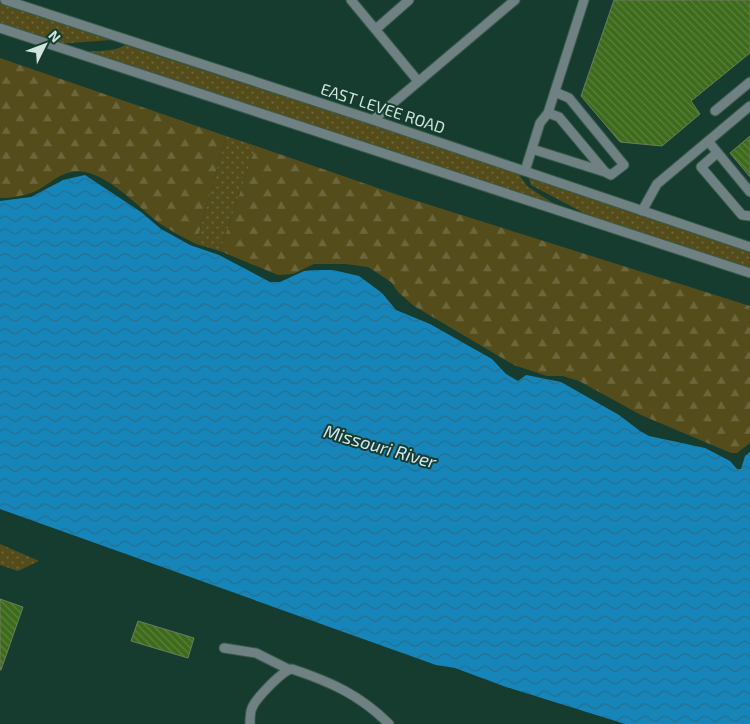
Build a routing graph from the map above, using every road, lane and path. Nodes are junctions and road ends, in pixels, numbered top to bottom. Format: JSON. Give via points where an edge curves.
{"nodes":[{"id":1,"x":351,"y":0,"type":"edge"},
{"id":2,"x":408,"y":0,"type":"edge"},
{"id":3,"x":514,"y":0,"type":"edge"},
{"id":4,"x":584,"y":0,"type":"edge"},
{"id":5,"x":11,"y":1,"type":"edge"},
{"id":6,"x":0,"y":28,"type":"edge"},
{"id":7,"x":376,"y":30,"type":"junction"},
{"id":8,"x":418,"y":81,"type":"junction"},
{"id":9,"x":750,"y":82,"type":"edge"},
{"id":10,"x":738,"y":91,"type":"junction"},
{"id":11,"x":555,"y":92,"type":"junction"},
{"id":12,"x":750,"y":106,"type":"edge"},
{"id":13,"x":715,"y":111,"type":"dead end"},
{"id":14,"x":548,"y":113,"type":"junction"},
{"id":15,"x":373,"y":120,"type":"junction"},
{"id":16,"x":708,"y":141,"type":"junction"},
{"id":17,"x":532,"y":149,"type":"junction"},
{"id":18,"x":717,"y":153,"type":"junction"},
{"id":19,"x":525,"y":171,"type":"junction"},
{"id":20,"x":606,"y":172,"type":"junction"},
{"id":21,"x":750,"y":192,"type":"edge"},
{"id":22,"x":642,"y":211,"type":"junction"},
{"id":23,"x":750,"y":216,"type":"edge"},
{"id":24,"x":750,"y":247,"type":"edge"},
{"id":25,"x":750,"y":273,"type":"edge"},
{"id":26,"x":224,"y":648,"type":"dead end"},
{"id":27,"x":288,"y":669,"type":"junction"},
{"id":28,"x":250,"y":724,"type":"edge"},
{"id":29,"x":389,"y":724,"type":"edge"}],
"edges":[{"from":1,"to":7,"type":"street"},
{"from":2,"to":7,"type":"street"},
{"from":3,"to":8,"type":"street"},
{"from":4,"to":11,"type":"street"},
{"from":5,"to":15,"type":"street","name":"EAST LEVEE ROAD"},
{"from":6,"to":25,"type":"street"},
{"from":7,"to":8,"type":"street"},
{"from":8,"to":15,"type":"street"},
{"from":9,"to":10,"type":"street"},
{"from":10,"to":12,"type":"street"},
{"from":10,"to":13,"type":"street"},
{"from":11,"to":14,"type":"street"},
{"from":11,"to":20,"type":"street","via":[[570,98],[624,164],[611,175]]},
{"from":12,"to":16,"type":"street"},
{"from":14,"to":17,"type":"street","via":[[540,123]]},
{"from":14,"to":20,"type":"street","via":[[559,117]]},
{"from":15,"to":19,"type":"street","name":"EAST LEVEE ROAD"},
{"from":16,"to":18,"type":"street"},
{"from":16,"to":22,"type":"street","via":[[657,184]]},
{"from":17,"to":19,"type":"street"},
{"from":17,"to":20,"type":"street"},
{"from":18,"to":21,"type":"street"},
{"from":18,"to":23,"type":"street","via":[[701,167],[742,215]]},
{"from":19,"to":22,"type":"street","name":"EAST LEVEE ROAD"},
{"from":22,"to":24,"type":"street","name":"EAST LEVEE ROAD"},
{"from":26,"to":27,"type":"street","via":[[256,654]]},
{"from":27,"to":28,"type":"street","via":[[256,701]]},
{"from":27,"to":29,"type":"street","via":[[344,689]]}]}
